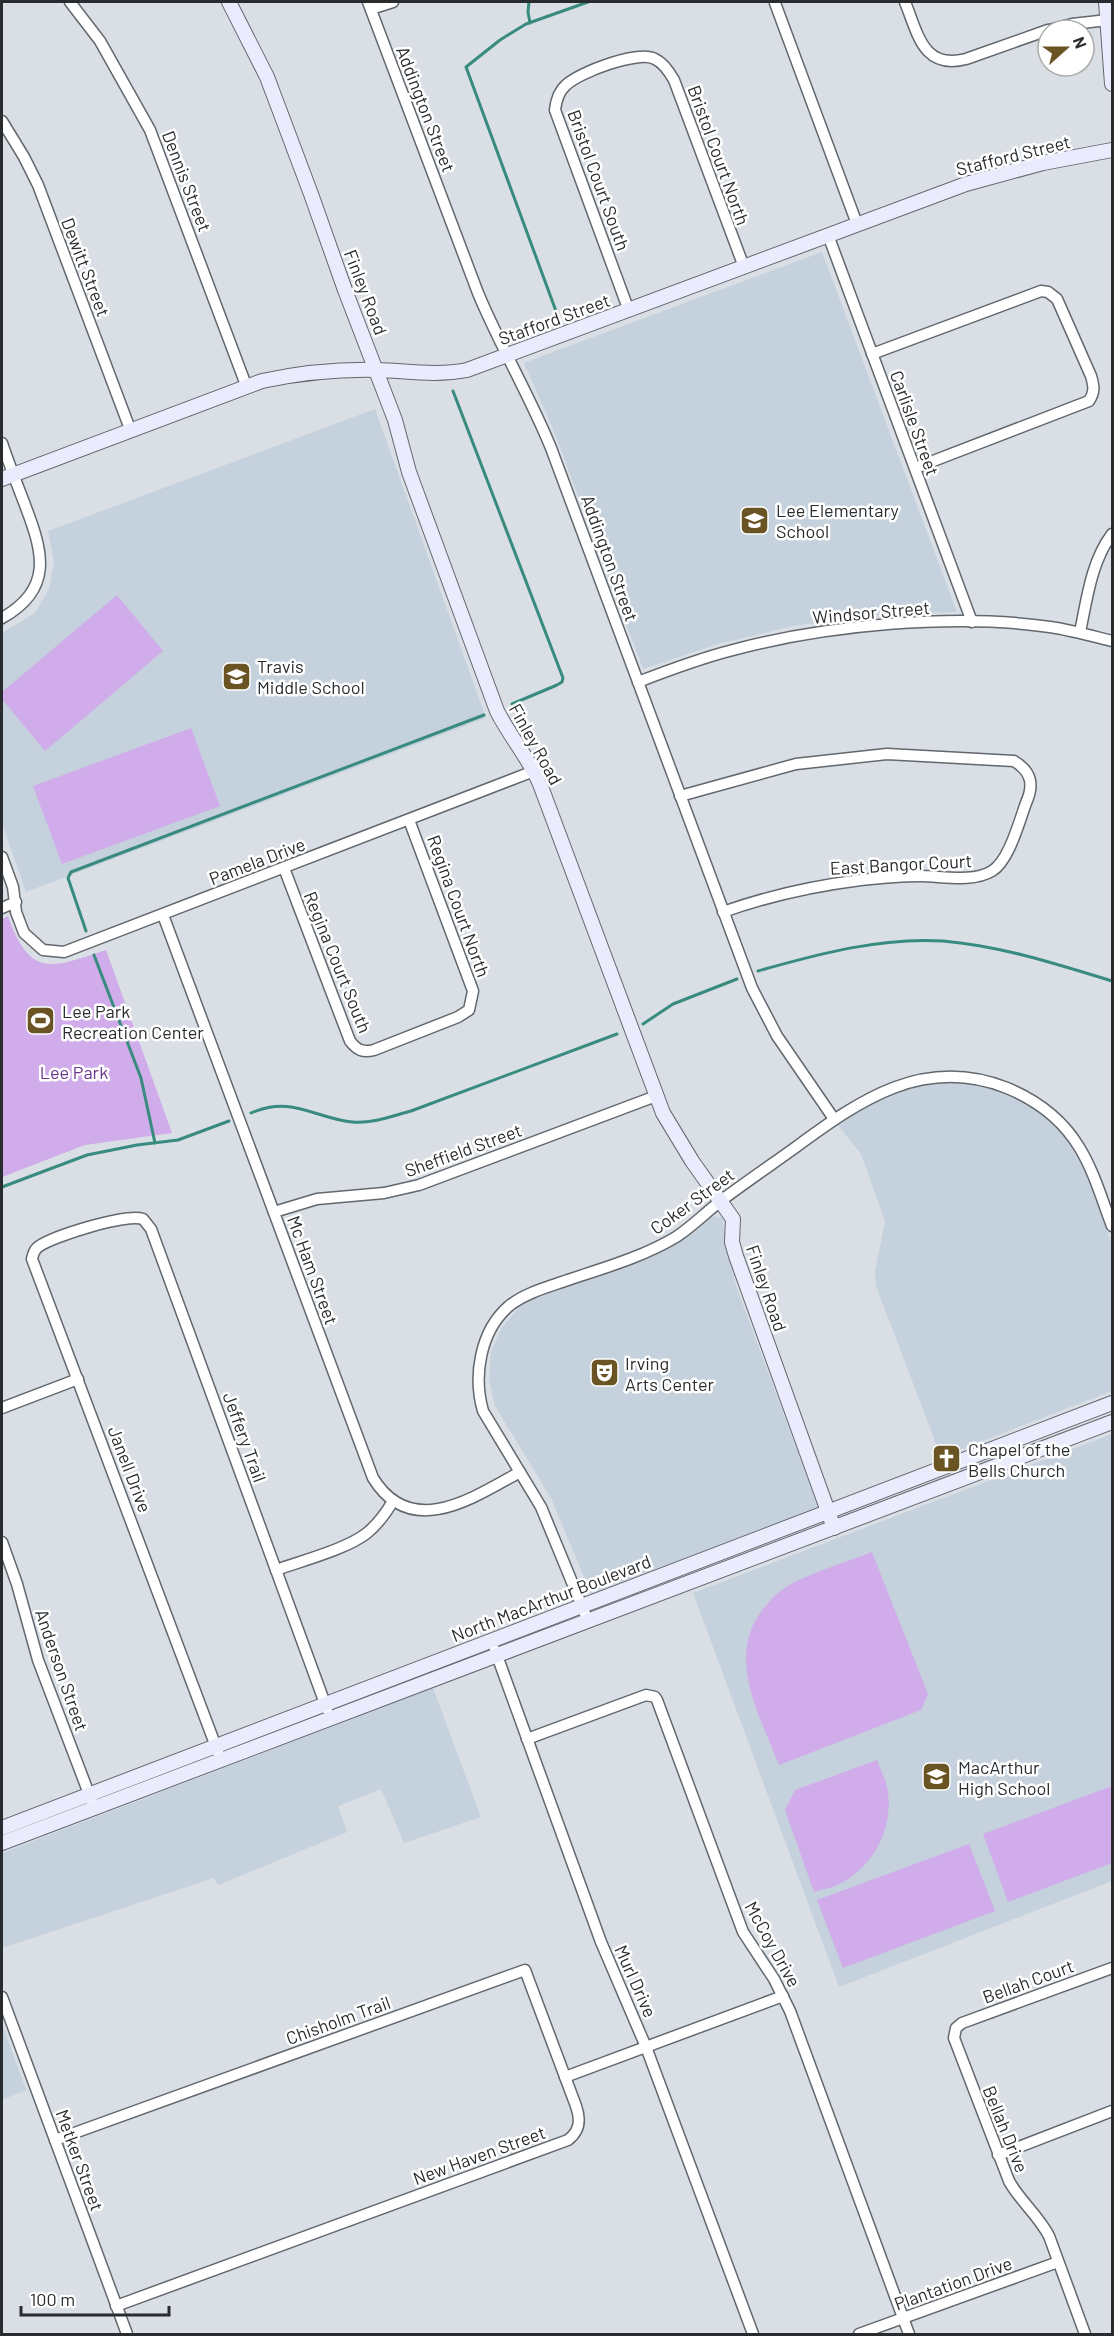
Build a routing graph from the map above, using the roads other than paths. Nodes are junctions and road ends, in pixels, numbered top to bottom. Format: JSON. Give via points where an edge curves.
{"nodes":[{"id":1,"x":70,"y":2,"type":"edge"},
{"id":2,"x":229,"y":2,"type":"edge"},
{"id":3,"x":393,"y":2,"type":"edge"},
{"id":4,"x":905,"y":2,"type":"edge"},
{"id":5,"x":1106,"y":2,"type":"edge"},
{"id":6,"x":776,"y":3,"type":"dead end"},
{"id":7,"x":370,"y":5,"type":"edge"},
{"id":8,"x":1108,"y":20,"type":"junction"},
{"id":9,"x":1096,"y":21,"type":"edge"},
{"id":10,"x":1036,"y":34,"type":"edge"},
{"id":11,"x":656,"y":59,"type":"joint"},
{"id":12,"x":1113,"y":84,"type":"edge"},
{"id":13,"x":2,"y":121,"type":"edge"},
{"id":14,"x":1113,"y":150,"type":"edge"},
{"id":15,"x":857,"y":224,"type":"junction"},
{"id":16,"x":828,"y":235,"type":"junction"},
{"id":17,"x":744,"y":267,"type":"junction"},
{"id":18,"x":629,"y":311,"type":"junction"},
{"id":19,"x":507,"y":354,"type":"junction"},
{"id":20,"x":872,"y":354,"type":"junction"},
{"id":21,"x":376,"y":370,"type":"junction"},
{"id":22,"x":246,"y":385,"type":"junction"},
{"id":23,"x":130,"y":429,"type":"junction"},
{"id":24,"x":2,"y":443,"type":"edge"},
{"id":25,"x":915,"y":468,"type":"junction"},
{"id":26,"x":7,"y":476,"type":"edge"},
{"id":27,"x":1113,"y":534,"type":"edge"},
{"id":28,"x":2,"y":618,"type":"edge"},
{"id":29,"x":972,"y":622,"type":"junction"},
{"id":30,"x":1080,"y":632,"type":"junction"},
{"id":31,"x":1113,"y":641,"type":"edge"},
{"id":32,"x":638,"y":682,"type":"junction"},
{"id":33,"x":534,"y":771,"type":"junction"},
{"id":34,"x":680,"y":796,"type":"junction"},
{"id":35,"x":409,"y":820,"type":"junction"},
{"id":36,"x":2,"y":857,"type":"edge"},
{"id":37,"x":284,"y":868,"type":"junction"},
{"id":38,"x":16,"y":902,"type":"junction"},
{"id":39,"x":2,"y":908,"type":"edge"},
{"id":40,"x":723,"y":912,"type":"junction"},
{"id":41,"x":163,"y":915,"type":"junction"},
{"id":42,"x":442,"y":1024,"type":"joint"},
{"id":43,"x":656,"y":1096,"type":"junction"},
{"id":44,"x":834,"y":1119,"type":"junction"},
{"id":45,"x":721,"y":1201,"type":"junction"},
{"id":46,"x":1109,"y":1202,"type":"edge"},
{"id":47,"x":274,"y":1212,"type":"junction"},
{"id":48,"x":92,"y":1226,"type":"joint"},
{"id":49,"x":1113,"y":1226,"type":"edge"},
{"id":50,"x":78,"y":1379,"type":"junction"},
{"id":51,"x":1113,"y":1403,"type":"edge"},
{"id":52,"x":2,"y":1408,"type":"edge"},
{"id":53,"x":1096,"y":1409,"type":"junction"},
{"id":54,"x":1107,"y":1424,"type":"edge"},
{"id":55,"x":1017,"y":1439,"type":"junction"},
{"id":56,"x":1023,"y":1456,"type":"junction"},
{"id":57,"x":520,"y":1472,"type":"junction"},
{"id":58,"x":886,"y":1490,"type":"junction"},
{"id":59,"x":393,"y":1501,"type":"junction"},
{"id":60,"x":893,"y":1505,"type":"junction"},
{"id":61,"x":828,"y":1512,"type":"junction"},
{"id":62,"x":834,"y":1528,"type":"junction"},
{"id":63,"x":2,"y":1542,"type":"edge"},
{"id":64,"x":276,"y":1570,"type":"junction"},
{"id":65,"x":582,"y":1605,"type":"junction"},
{"id":66,"x":588,"y":1621,"type":"junction"},
{"id":67,"x":491,"y":1640,"type":"junction"},
{"id":68,"x":497,"y":1655,"type":"junction"},
{"id":69,"x":325,"y":1704,"type":"junction"},
{"id":70,"x":330,"y":1718,"type":"junction"},
{"id":71,"x":527,"y":1739,"type":"junction"},
{"id":72,"x":218,"y":1752,"type":"junction"},
{"id":73,"x":92,"y":1801,"type":"junction"},
{"id":74,"x":2,"y":1828,"type":"edge"},
{"id":75,"x":2,"y":1843,"type":"edge"},
{"id":76,"x":1113,"y":1968,"type":"edge"},
{"id":77,"x":783,"y":1996,"type":"junction"},
{"id":78,"x":2,"y":1997,"type":"edge"},
{"id":79,"x":956,"y":2028,"type":"joint"},
{"id":80,"x":646,"y":2047,"type":"junction"},
{"id":81,"x":565,"y":2077,"type":"junction"},
{"id":82,"x":1113,"y":2111,"type":"edge"},
{"id":83,"x":55,"y":2140,"type":"junction"},
{"id":84,"x":998,"y":2155,"type":"junction"},
{"id":85,"x":1058,"y":2262,"type":"junction"},
{"id":86,"x":116,"y":2306,"type":"junction"},
{"id":87,"x":903,"y":2318,"type":"junction"},
{"id":88,"x":127,"y":2334,"type":"edge"},
{"id":89,"x":753,"y":2334,"type":"edge"},
{"id":90,"x":859,"y":2334,"type":"edge"},
{"id":91,"x":909,"y":2334,"type":"edge"},
{"id":92,"x":1085,"y":2334,"type":"edge"}],
"edges":[{"from":1,"to":22,"type":"street","name":"Dennis Street","via":[[100,41],[150,130]]},
{"from":2,"to":21,"type":"street","name":"Finley Road","via":[[267,77]]},
{"from":3,"to":7,"type":"street"},
{"from":4,"to":10,"type":"street","via":[[927,53],[941,61],[953,63]]},
{"from":5,"to":8,"type":"street"},
{"from":6,"to":15,"type":"street"},
{"from":7,"to":19,"type":"street","name":"Addington Street","via":[[478,293]]},
{"from":8,"to":9,"type":"street"},
{"from":8,"to":12,"type":"street"},
{"from":11,"to":17,"type":"street","name":"Bristol Court North","via":[[674,80]]},
{"from":11,"to":18,"type":"street","name":"Bristol Court South","via":[[628,58],[581,76],[560,92],[555,110]]},
{"from":13,"to":23,"type":"street","name":"Dewitt Street","via":[[38,185]]},
{"from":14,"to":15,"type":"street","name":"Stafford Street","via":[[993,176]]},
{"from":15,"to":16,"type":"street","name":"Stafford Street"},
{"from":16,"to":17,"type":"street","name":"Stafford Street"},
{"from":16,"to":20,"type":"street","name":"Carlisle Street"},
{"from":17,"to":18,"type":"street","name":"Stafford Street"},
{"from":18,"to":19,"type":"street","name":"Stafford Street"},
{"from":19,"to":21,"type":"street","name":"Stafford Street","via":[[455,372]]},
{"from":19,"to":32,"type":"street","name":"Addington Street","via":[[551,448]]},
{"from":20,"to":25,"type":"street","name":"Carlisle Street"},
{"from":20,"to":25,"type":"street","via":[[1041,291],[1057,299],[1091,375],[1094,386],[1089,401]]},
{"from":21,"to":22,"type":"street","name":"Stafford Street","via":[[301,374]]},
{"from":21,"to":33,"type":"street","name":"Finley Road","via":[[409,472],[497,711]]},
{"from":22,"to":23,"type":"street","name":"Stafford Street"},
{"from":23,"to":26,"type":"street","name":"Stafford Street"},
{"from":24,"to":26,"type":"street"},
{"from":25,"to":29,"type":"street","name":"Carlisle Street"},
{"from":26,"to":28,"type":"street","via":[[36,536],[41,556],[31,594]]},
{"from":27,"to":30,"type":"street","via":[[1095,565]]},
{"from":29,"to":30,"type":"street","name":"Windsor Street"},
{"from":29,"to":32,"type":"street","name":"Windsor Street","via":[[872,626],[790,637],[730,650]]},
{"from":30,"to":31,"type":"street","name":"Windsor Street"},
{"from":32,"to":34,"type":"street","name":"Addington Street"},
{"from":33,"to":35,"type":"street","name":"Pamela Drive"},
{"from":33,"to":43,"type":"street","name":"Finley Road"},
{"from":34,"to":40,"type":"street","name":"Addington Street"},
{"from":34,"to":40,"type":"street","name":"East Bangor Court","via":[[796,764],[876,755],[1014,760],[1029,774],[1032,789],[1005,858],[982,876],[918,876],[817,886],[764,897]]},
{"from":35,"to":37,"type":"street","name":"Pamela Drive"},
{"from":35,"to":42,"type":"street","name":"Regina Court North","via":[[473,991],[469,1010]]},
{"from":36,"to":38,"type":"street"},
{"from":37,"to":41,"type":"street","name":"Pamela Drive"},
{"from":37,"to":42,"type":"street","name":"Regina Court South","via":[[355,1048],[366,1052]]},
{"from":38,"to":39,"type":"street"},
{"from":38,"to":41,"type":"street","name":"Pamela Drive","via":[[24,933],[33,943],[52,952],[77,948]]},
{"from":40,"to":44,"type":"street","name":"Addington Street","via":[[760,1007]]},
{"from":41,"to":47,"type":"street","name":"Mc Ham Street"},
{"from":43,"to":45,"type":"street","name":"Finley Road","via":[[672,1129]]},
{"from":43,"to":47,"type":"street","name":"Sheffield Street","via":[[419,1185],[384,1193],[316,1199]]},
{"from":44,"to":45,"type":"street","name":"Coker Street"},
{"from":44,"to":46,"type":"street","name":"Coker Street","via":[[870,1097],[920,1078],[964,1077],[993,1082],[1025,1095],[1065,1127]]},
{"from":45,"to":57,"type":"street","name":"Coker Street","via":[[671,1240],[648,1252],[531,1293],[508,1306],[496,1322],[483,1346],[478,1369],[479,1394],[483,1411]]},
{"from":45,"to":61,"type":"street","name":"Finley Road","via":[[734,1219],[732,1242],[736,1256]]},
{"from":46,"to":49,"type":"street","name":"Coker Street"},
{"from":47,"to":59,"type":"street","name":"Mc Ham Street","via":[[373,1478]]},
{"from":48,"to":50,"type":"street","name":"Janell Drive","via":[[38,1247],[32,1259]]},
{"from":48,"to":64,"type":"street","name":"Jeffery Trail","via":[[139,1217],[151,1229]]},
{"from":50,"to":52,"type":"street"},
{"from":50,"to":72,"type":"street","name":"Janell Drive"},
{"from":51,"to":53,"type":"street","name":"North MacArthur Boulevard"},
{"from":53,"to":54,"type":"street"},
{"from":53,"to":55,"type":"street","name":"North MacArthur Boulevard"},
{"from":54,"to":56,"type":"street","name":"North MacArthur Boulevard"},
{"from":55,"to":56,"type":"street"},
{"from":55,"to":58,"type":"street","name":"North MacArthur Boulevard"},
{"from":56,"to":60,"type":"street","name":"North MacArthur Boulevard"},
{"from":57,"to":59,"type":"street","name":"Mc Ham Street","via":[[479,1495],[428,1512],[409,1510]]},
{"from":57,"to":65,"type":"street","name":"Coker Street","via":[[554,1534]]},
{"from":58,"to":60,"type":"street"},
{"from":58,"to":61,"type":"street","name":"North MacArthur Boulevard"},
{"from":59,"to":64,"type":"street","via":[[366,1534]]},
{"from":60,"to":62,"type":"street","name":"North MacArthur Boulevard"},
{"from":61,"to":62,"type":"street","name":"Finley Road"},
{"from":61,"to":65,"type":"street","name":"North MacArthur Boulevard"},
{"from":62,"to":66,"type":"street","name":"North MacArthur Boulevard"},
{"from":63,"to":73,"type":"street","name":"Anderson Street","via":[[38,1660]]},
{"from":64,"to":69,"type":"street","name":"Jeffery Trail"},
{"from":65,"to":66,"type":"street","name":"Coker Street"},
{"from":65,"to":67,"type":"street","name":"North MacArthur Boulevard"},
{"from":66,"to":68,"type":"street","name":"North MacArthur Boulevard"},
{"from":67,"to":68,"type":"street","name":"Murl Drive"},
{"from":67,"to":69,"type":"street","name":"North MacArthur Boulevard"},
{"from":68,"to":70,"type":"street","name":"North MacArthur Boulevard"},
{"from":68,"to":71,"type":"street","name":"Murl Drive"},
{"from":69,"to":70,"type":"street","name":"Jeffery Trail"},
{"from":69,"to":72,"type":"street","name":"North MacArthur Boulevard"},
{"from":70,"to":72,"type":"street","name":"North MacArthur Boulevard"},
{"from":71,"to":77,"type":"street","name":"McCoy Drive","via":[[646,1695],[655,1697],[736,1916]]},
{"from":71,"to":80,"type":"street","name":"Murl Drive","via":[[600,1942]]},
{"from":72,"to":73,"type":"street","name":"North MacArthur Boulevard"},
{"from":73,"to":74,"type":"street","name":"North MacArthur Boulevard"},
{"from":73,"to":75,"type":"street","name":"North MacArthur Boulevard"},
{"from":76,"to":79,"type":"street","name":"Bellah Court","via":[[962,2022]]},
{"from":77,"to":80,"type":"street"},
{"from":77,"to":87,"type":"street","name":"McCoy Drive"},
{"from":78,"to":83,"type":"street","name":"Metker Street"},
{"from":79,"to":84,"type":"street","name":"Bellah Drive","via":[[956,2046]]},
{"from":80,"to":81,"type":"street"},
{"from":80,"to":89,"type":"street","name":"Murl Drive"},
{"from":81,"to":83,"type":"street","name":"Chisholm Trail","via":[[525,1970]]},
{"from":81,"to":86,"type":"street","name":"New Haven Street","via":[[579,2115],[576,2132],[568,2140]]},
{"from":82,"to":84,"type":"street"},
{"from":83,"to":86,"type":"street","name":"Metker Street"},
{"from":84,"to":85,"type":"street","name":"Bellah Drive","via":[[1014,2191],[1042,2223]]},
{"from":85,"to":87,"type":"street","name":"Plantation Drive"},
{"from":85,"to":92,"type":"street","name":"Bellah Drive"},
{"from":86,"to":88,"type":"street","name":"Metker Street"},
{"from":87,"to":90,"type":"street","name":"Plantation Drive"},
{"from":87,"to":91,"type":"street","name":"McCoy Drive"}]}
